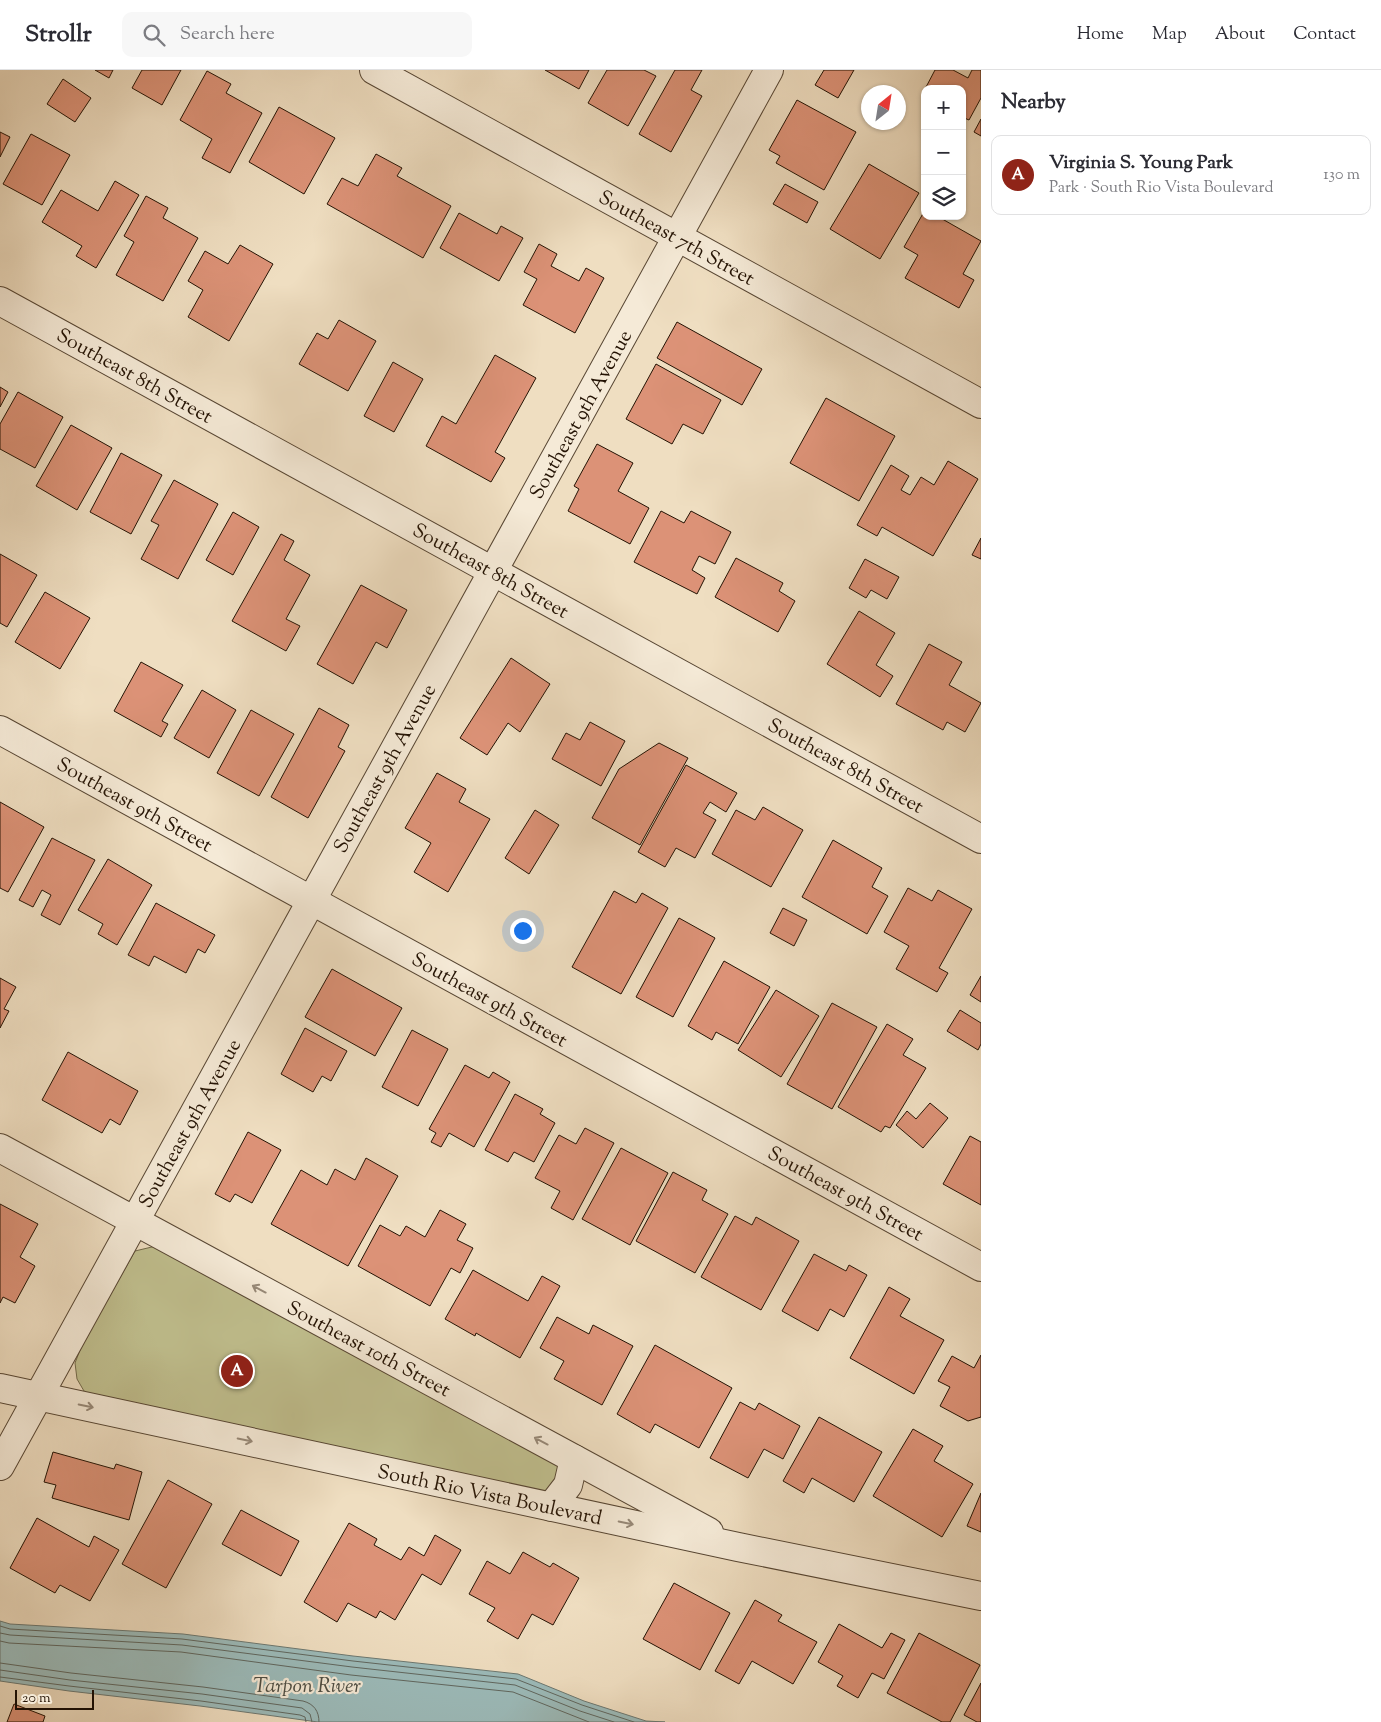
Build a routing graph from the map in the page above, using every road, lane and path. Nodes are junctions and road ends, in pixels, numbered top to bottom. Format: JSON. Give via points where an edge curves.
{"nodes":[{"id":1,"x":374,"y":70,"type":"edge"},
{"id":2,"x":769,"y":70,"type":"edge"},
{"id":3,"x":677,"y":237,"type":"junction"},
{"id":4,"x":0,"y":301,"type":"edge"},
{"id":5,"x":981,"y":404,"type":"edge"},
{"id":6,"x":494,"y":571,"type":"junction"},
{"id":7,"x":0,"y":730,"type":"edge"},
{"id":8,"x":981,"y":839,"type":"edge"},
{"id":9,"x":310,"y":901,"type":"junction"},
{"id":10,"x":0,"y":1148,"type":"edge"},
{"id":11,"x":134,"y":1222,"type":"junction"},
{"id":12,"x":981,"y":1267,"type":"edge"},
{"id":13,"x":0,"y":1388,"type":"edge"},
{"id":14,"x":38,"y":1396,"type":"junction"},
{"id":15,"x":574,"y":1459,"type":"junction"},
{"id":16,"x":0,"y":1466,"type":"edge"},
{"id":17,"x":551,"y":1507,"type":"junction"},
{"id":18,"x":738,"y":1547,"type":"junction"},
{"id":19,"x":981,"y":1596,"type":"edge"}],
"edges":[{"from":1,"to":3,"type":"street","name":"Southeast 7th Street"},
{"from":2,"to":3,"type":"street","name":"Southeast 9th Avenue"},
{"from":3,"to":5,"type":"street","name":"Southeast 7th Street"},
{"from":3,"to":6,"type":"street","name":"Southeast 9th Avenue"},
{"from":4,"to":6,"type":"street","name":"Southeast 8th Street"},
{"from":6,"to":8,"type":"street","name":"Southeast 8th Street"},
{"from":6,"to":9,"type":"street","name":"Southeast 9th Avenue"},
{"from":7,"to":9,"type":"street","name":"Southeast 9th Street"},
{"from":9,"to":11,"type":"street","name":"Southeast 9th Avenue"},
{"from":9,"to":12,"type":"street","name":"Southeast 9th Street"},
{"from":10,"to":11,"type":"street","name":"Southeast 10th Street"},
{"from":11,"to":14,"type":"street","name":"Southeast 9th Avenue"},
{"from":15,"to":11,"type":"street","name":"Southeast 10th Street","one_way":true},
{"from":13,"to":14,"type":"street","name":"South Rio Vista Boulevard"},
{"from":14,"to":16,"type":"street","name":"Southeast 9th Avenue"},
{"from":14,"to":17,"type":"street","name":"South Rio Vista Boulevard","one_way":true},
{"from":15,"to":17,"type":"street","via":[[568,1485]]},
{"from":15,"to":18,"type":"street","name":"Southeast 10th Street"},
{"from":17,"to":18,"type":"street","name":"South Rio Vista Boulevard","one_way":true},
{"from":18,"to":19,"type":"street","name":"South Rio Vista Boulevard"}]}
